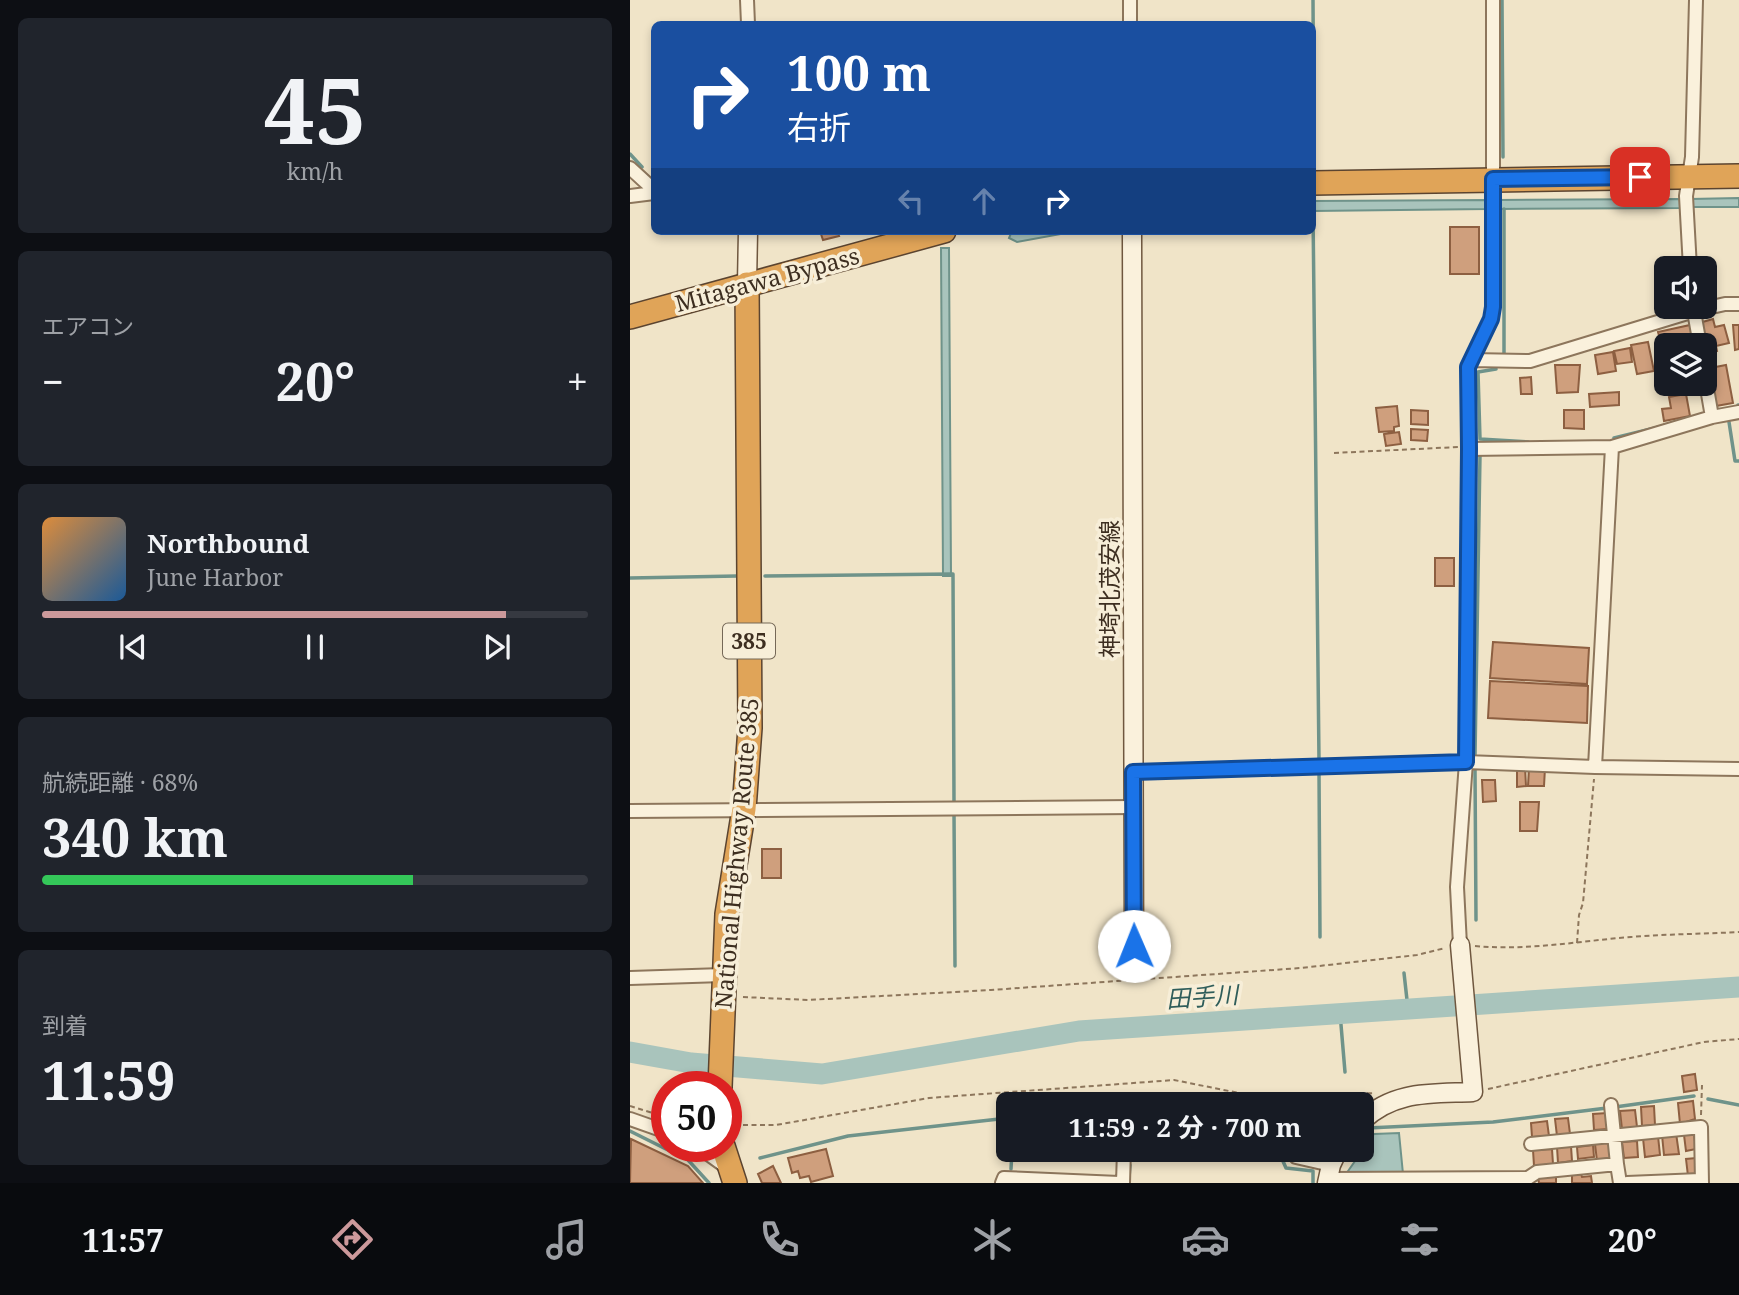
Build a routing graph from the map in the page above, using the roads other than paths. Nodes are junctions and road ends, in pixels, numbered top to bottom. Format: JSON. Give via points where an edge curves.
{"nodes":[{"id":1,"x":747,"y":0,"type":"edge"},
{"id":2,"x":1130,"y":0,"type":"edge"},
{"id":3,"x":1493,"y":0,"type":"edge"},
{"id":4,"x":1696,"y":0,"type":"edge"},
{"id":5,"x":748,"y":21,"type":"edge"},
{"id":6,"x":1130,"y":21,"type":"edge"},
{"id":7,"x":630,"y":168,"type":"edge"},
{"id":8,"x":1689,"y":176,"type":"junction"},
{"id":9,"x":1739,"y":176,"type":"edge"},
{"id":10,"x":1493,"y":179,"type":"junction"},
{"id":11,"x":1316,"y":183,"type":"edge"},
{"id":12,"x":651,"y":189,"type":"edge"},
{"id":13,"x":651,"y":192,"type":"edge"},
{"id":14,"x":630,"y":196,"type":"edge"},
{"id":15,"x":748,"y":235,"type":"edge"},
{"id":16,"x":929,"y":235,"type":"edge"},
{"id":17,"x":1132,"y":235,"type":"edge"},
{"id":18,"x":1689,"y":256,"type":"edge"},
{"id":19,"x":747,"y":284,"type":"junction"},
{"id":20,"x":1739,"y":304,"type":"edge"},
{"id":21,"x":1717,"y":305,"type":"edge"},
{"id":22,"x":630,"y":317,"type":"edge"},
{"id":23,"x":1662,"y":319,"type":"edge"},
{"id":24,"x":1471,"y":360,"type":"junction"},
{"id":25,"x":1708,"y":396,"type":"edge"},
{"id":26,"x":1739,"y":411,"type":"edge"},
{"id":27,"x":1712,"y":417,"type":"junction"},
{"id":28,"x":1612,"y":447,"type":"junction"},
{"id":29,"x":1469,"y":449,"type":"junction"},
{"id":30,"x":1466,"y":762,"type":"junction"},
{"id":31,"x":1595,"y":767,"type":"junction"},
{"id":32,"x":1739,"y":769,"type":"edge"},
{"id":33,"x":1133,"y":772,"type":"junction"},
{"id":34,"x":1133,"y":807,"type":"junction"},
{"id":35,"x":744,"y":809,"type":"junction"},
{"id":36,"x":630,"y":811,"type":"edge"},
{"id":37,"x":1134,"y":946,"type":"dead end"},
{"id":38,"x":1460,"y":949,"type":"joint"},
{"id":39,"x":630,"y":978,"type":"edge"},
{"id":40,"x":722,"y":986,"type":"junction"},
{"id":41,"x":720,"y":1071,"type":"edge"},
{"id":42,"x":1611,"y":1105,"type":"dead end"},
{"id":43,"x":1374,"y":1113,"type":"edge"},
{"id":44,"x":630,"y":1119,"type":"edge"},
{"id":45,"x":651,"y":1126,"type":"edge"},
{"id":46,"x":1614,"y":1136,"type":"junction"},
{"id":47,"x":1531,"y":1144,"type":"dead end"},
{"id":48,"x":716,"y":1162,"type":"edge"},
{"id":49,"x":1123,"y":1162,"type":"edge"},
{"id":50,"x":1311,"y":1162,"type":"edge"},
{"id":51,"x":1617,"y":1164,"type":"junction"},
{"id":52,"x":1331,"y":1169,"type":"edge"},
{"id":53,"x":732,"y":1176,"type":"edge"},
{"id":54,"x":1701,"y":1181,"type":"edge"},
{"id":55,"x":1002,"y":1183,"type":"edge"},
{"id":56,"x":1121,"y":1183,"type":"edge"},
{"id":57,"x":1620,"y":1183,"type":"edge"},
{"id":58,"x":1627,"y":1183,"type":"edge"}],
"edges":[{"from":1,"to":5,"type":"street"},
{"from":2,"to":6,"type":"street"},
{"from":3,"to":10,"type":"street"},
{"from":4,"to":8,"type":"street"},
{"from":7,"to":12,"type":"street"},
{"from":8,"to":9,"type":"highway"},
{"from":8,"to":10,"type":"highway"},
{"from":8,"to":18,"type":"street"},
{"from":10,"to":11,"type":"highway"},
{"from":10,"to":24,"type":"street","via":[[1493,307]]},
{"from":13,"to":14,"type":"street"},
{"from":15,"to":19,"type":"main road"},
{"from":16,"to":19,"type":"highway","name":"Mitagawa Bypass"},
{"from":17,"to":33,"type":"main road","name":"神埼北茂安線"},
{"from":19,"to":22,"type":"highway","name":"Mitagawa Bypass"},
{"from":19,"to":35,"type":"highway","name":"National Highway Route 385","number":"385","via":[[750,728]]},
{"from":20,"to":21,"type":"street"},
{"from":23,"to":24,"type":"street","via":[[1530,361]]},
{"from":24,"to":29,"type":"street"},
{"from":25,"to":27,"type":"street"},
{"from":26,"to":27,"type":"street"},
{"from":27,"to":28,"type":"street"},
{"from":28,"to":29,"type":"street"},
{"from":28,"to":31,"type":"street"},
{"from":29,"to":30,"type":"street"},
{"from":30,"to":31,"type":"street"},
{"from":30,"to":33,"type":"street"},
{"from":30,"to":38,"type":"street","via":[[1457,887]]},
{"from":31,"to":32,"type":"street"},
{"from":33,"to":34,"type":"main road","name":"神埼北茂安線"},
{"from":34,"to":35,"type":"street"},
{"from":34,"to":37,"type":"main road","name":"神埼北茂安線"},
{"from":35,"to":36,"type":"street"},
{"from":35,"to":40,"type":"highway","name":"National Highway Route 385","number":"385","via":[[727,914]]},
{"from":38,"to":43,"type":"main road","via":[[1473,1092],[1405,1096]]},
{"from":39,"to":40,"type":"street"},
{"from":40,"to":41,"type":"highway","name":"National Highway Route 385","number":"385"},
{"from":42,"to":46,"type":"street"},
{"from":44,"to":45,"type":"street"},
{"from":46,"to":47,"type":"street"},
{"from":46,"to":51,"type":"street"},
{"from":46,"to":54,"type":"street","via":[[1701,1127]]},
{"from":48,"to":53,"type":"street"},
{"from":49,"to":56,"type":"street"},
{"from":50,"to":52,"type":"street"},
{"from":51,"to":52,"type":"street","via":[[1537,1172],[1528,1178]]},
{"from":51,"to":57,"type":"street"},
{"from":54,"to":58,"type":"street"},
{"from":55,"to":56,"type":"street","via":[[1004,1178]]}]}
